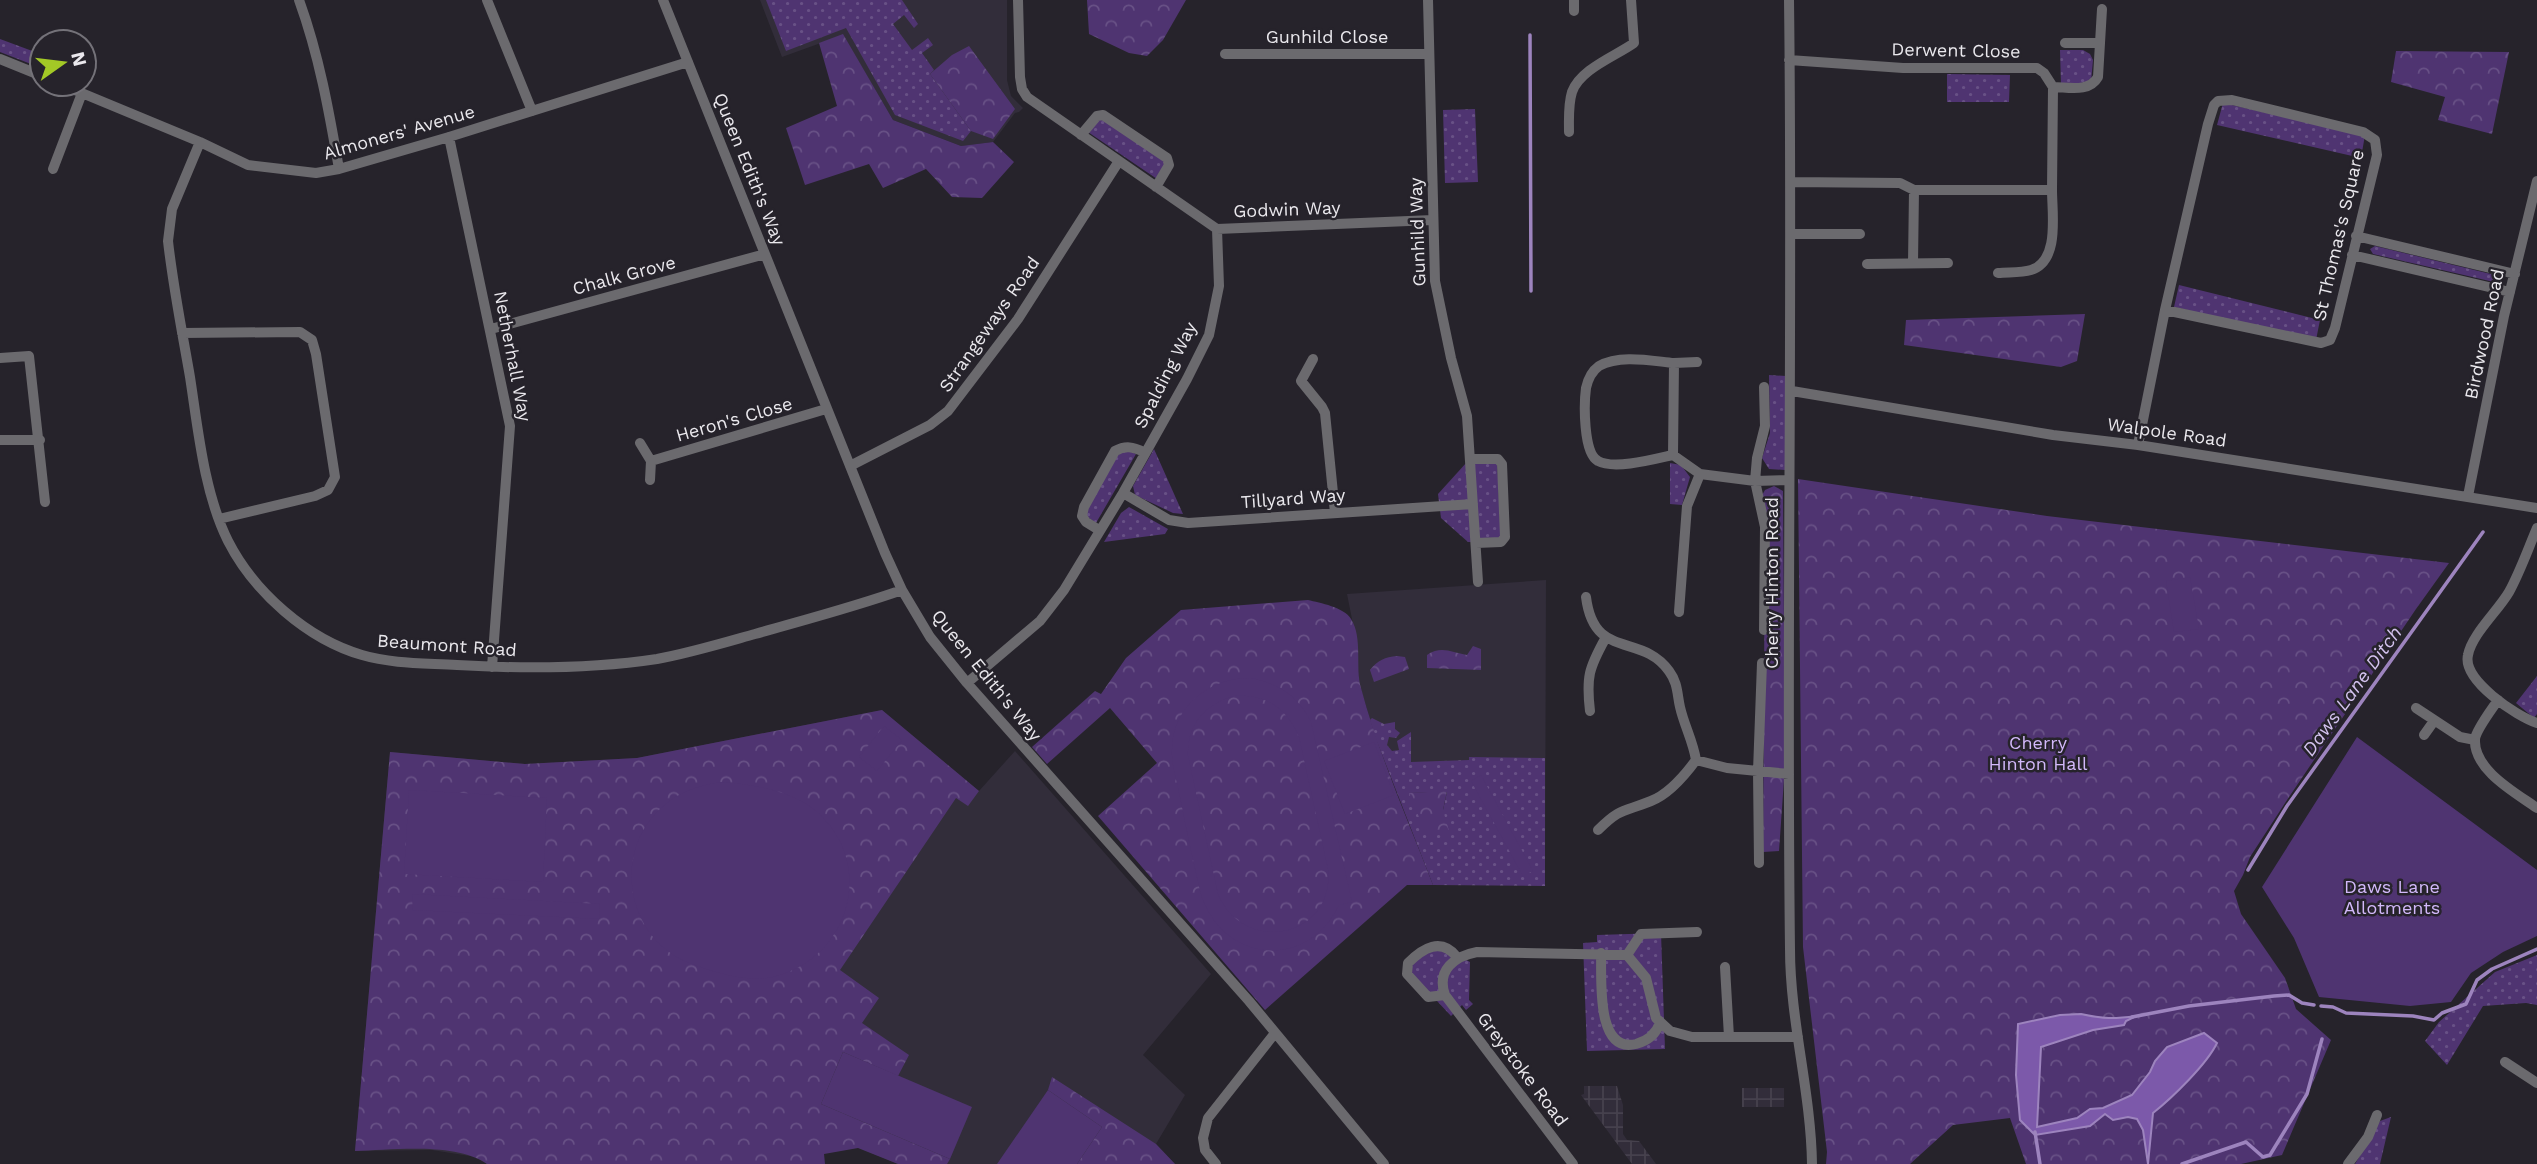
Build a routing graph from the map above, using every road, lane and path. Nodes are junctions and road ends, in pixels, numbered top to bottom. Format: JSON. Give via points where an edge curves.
{"nodes":[{"id":1,"x":299,"y":0,"type":"edge"},
{"id":2,"x":487,"y":0,"type":"edge"},
{"id":3,"x":663,"y":0,"type":"edge"},
{"id":4,"x":1018,"y":0,"type":"edge"},
{"id":5,"x":1428,"y":0,"type":"edge"},
{"id":6,"x":1631,"y":0,"type":"edge"},
{"id":7,"x":1789,"y":0,"type":"edge"},
{"id":8,"x":2102,"y":9,"type":"dead end"},
{"id":9,"x":2065,"y":43,"type":"dead end"},
{"id":10,"x":2100,"y":43,"type":"junction"},
{"id":11,"x":1225,"y":54,"type":"dead end"},
{"id":12,"x":1429,"y":54,"type":"junction"},
{"id":13,"x":0,"y":59,"type":"edge"},
{"id":14,"x":1789,"y":60,"type":"junction"},
{"id":15,"x":688,"y":62,"type":"junction"},
{"id":16,"x":28,"y":70,"type":"edge"},
{"id":17,"x":2053,"y":87,"type":"junction"},
{"id":18,"x":80,"y":98,"type":"edge"},
{"id":19,"x":94,"y":98,"type":"edge"},
{"id":20,"x":532,"y":111,"type":"junction"},
{"id":21,"x":1569,"y":132,"type":"dead end"},
{"id":22,"x":1082,"y":135,"type":"junction"},
{"id":23,"x":449,"y":137,"type":"junction"},
{"id":24,"x":200,"y":142,"type":"junction"},
{"id":25,"x":1119,"y":161,"type":"junction"},
{"id":26,"x":52,"y":169,"type":"dead end"},
{"id":27,"x":339,"y":169,"type":"junction"},
{"id":28,"x":2537,"y":181,"type":"edge"},
{"id":29,"x":1790,"y":183,"type":"junction"},
{"id":30,"x":1156,"y":187,"type":"junction"},
{"id":31,"x":1914,"y":190,"type":"junction"},
{"id":32,"x":2052,"y":190,"type":"junction"},
{"id":33,"x":1433,"y":220,"type":"junction"},
{"id":34,"x":1217,"y":229,"type":"junction"},
{"id":35,"x":1790,"y":234,"type":"junction"},
{"id":36,"x":1860,"y":234,"type":"dead end"},
{"id":37,"x":2356,"y":236,"type":"junction"},
{"id":38,"x":765,"y":254,"type":"junction"},
{"id":39,"x":2352,"y":255,"type":"junction"},
{"id":40,"x":1913,"y":263,"type":"junction"},
{"id":41,"x":1948,"y":263,"type":"dead end"},
{"id":42,"x":1867,"y":264,"type":"dead end"},
{"id":43,"x":1998,"y":273,"type":"dead end"},
{"id":44,"x":2515,"y":274,"type":"junction"},
{"id":45,"x":2510,"y":292,"type":"junction"},
{"id":46,"x":2165,"y":310,"type":"junction"},
{"id":47,"x":491,"y":329,"type":"junction"},
{"id":48,"x":183,"y":333,"type":"junction"},
{"id":49,"x":0,"y":358,"type":"edge"},
{"id":50,"x":1312,"y":359,"type":"dead end"},
{"id":51,"x":1697,"y":362,"type":"dead end"},
{"id":52,"x":1674,"y":363,"type":"junction"},
{"id":53,"x":1764,"y":387,"type":"dead end"},
{"id":54,"x":1791,"y":391,"type":"junction"},
{"id":55,"x":826,"y":410,"type":"junction"},
{"id":56,"x":0,"y":440,"type":"edge"},
{"id":57,"x":40,"y":440,"type":"junction"},
{"id":58,"x":640,"y":443,"type":"dead end"},
{"id":59,"x":2138,"y":444,"type":"junction"},
{"id":60,"x":1144,"y":453,"type":"junction"},
{"id":61,"x":1673,"y":455,"type":"junction"},
{"id":62,"x":1471,"y":459,"type":"junction"},
{"id":63,"x":651,"y":461,"type":"junction"},
{"id":64,"x":850,"y":466,"type":"junction"},
{"id":65,"x":1700,"y":474,"type":"junction"},
{"id":66,"x":650,"y":480,"type":"dead end"},
{"id":67,"x":1789,"y":480,"type":"junction"},
{"id":68,"x":1755,"y":481,"type":"junction"},
{"id":69,"x":1123,"y":493,"type":"junction"},
{"id":70,"x":2468,"y":496,"type":"junction"},
{"id":71,"x":45,"y":502,"type":"dead end"},
{"id":72,"x":1474,"y":505,"type":"junction"},
{"id":73,"x":2537,"y":508,"type":"edge"},
{"id":74,"x":1335,"y":513,"type":"junction"},
{"id":75,"x":219,"y":519,"type":"junction"},
{"id":76,"x":2537,"y":528,"type":"edge"},
{"id":77,"x":1099,"y":530,"type":"junction"},
{"id":78,"x":1476,"y":542,"type":"junction"},
{"id":79,"x":1478,"y":582,"type":"dead end"},
{"id":80,"x":902,"y":590,"type":"junction"},
{"id":81,"x":1586,"y":597,"type":"dead end"},
{"id":82,"x":1679,"y":612,"type":"dead end"},
{"id":83,"x":1764,"y":630,"type":"dead end"},
{"id":84,"x":1605,"y":639,"type":"junction"},
{"id":85,"x":1762,"y":663,"type":"dead end"},
{"id":86,"x":492,"y":667,"type":"junction"},
{"id":87,"x":967,"y":683,"type":"junction"},
{"id":88,"x":2498,"y":700,"type":"junction"},
{"id":89,"x":2416,"y":708,"type":"dead end"},
{"id":90,"x":1590,"y":711,"type":"dead end"},
{"id":91,"x":2434,"y":721,"type":"junction"},
{"id":92,"x":2537,"y":723,"type":"edge"},
{"id":93,"x":2424,"y":735,"type":"dead end"},
{"id":94,"x":2475,"y":740,"type":"junction"},
{"id":95,"x":1696,"y":760,"type":"junction"},
{"id":96,"x":1758,"y":771,"type":"junction"},
{"id":97,"x":1789,"y":774,"type":"junction"},
{"id":98,"x":2537,"y":808,"type":"edge"},
{"id":99,"x":1598,"y":830,"type":"dead end"},
{"id":100,"x":1759,"y":863,"type":"dead end"},
{"id":101,"x":1697,"y":932,"type":"dead end"},
{"id":102,"x":1601,"y":953,"type":"junction"},
{"id":103,"x":1628,"y":955,"type":"junction"},
{"id":104,"x":1457,"y":957,"type":"junction"},
{"id":105,"x":1725,"y":967,"type":"dead end"},
{"id":106,"x":1445,"y":995,"type":"junction"},
{"id":107,"x":1660,"y":1023,"type":"junction"},
{"id":108,"x":1275,"y":1033,"type":"junction"},
{"id":109,"x":1728,"y":1037,"type":"junction"},
{"id":110,"x":1798,"y":1038,"type":"junction"},
{"id":111,"x":2505,"y":1062,"type":"dead end"},
{"id":112,"x":2537,"y":1083,"type":"edge"},
{"id":113,"x":2377,"y":1115,"type":"dead end"},
{"id":114,"x":1216,"y":1164,"type":"edge"},
{"id":115,"x":1384,"y":1164,"type":"edge"},
{"id":116,"x":1573,"y":1164,"type":"edge"},
{"id":117,"x":1812,"y":1164,"type":"edge"},
{"id":118,"x":2348,"y":1164,"type":"edge"}],
"edges":[{"from":1,"to":27,"type":"street","via":[[323,80]]},
{"from":2,"to":20,"type":"street"},
{"from":3,"to":15,"type":"street","name":"Queen Edith's Way"},
{"from":4,"to":22,"type":"street","name":"Godwin Way","via":[[1022,89]]},
{"from":5,"to":12,"type":"street","name":"Gunhild Way"},
{"from":6,"to":21,"type":"street","via":[[1634,43],[1575,84],[1569,103]]},
{"from":7,"to":14,"type":"street","name":"Cherry Hinton Road"},
{"from":8,"to":10,"type":"street"},
{"from":9,"to":10,"type":"street"},
{"from":10,"to":17,"type":"street","via":[[2095,82],[2085,88]]},
{"from":11,"to":12,"type":"street","name":"Gunhild Close"},
{"from":12,"to":33,"type":"street","name":"Gunhild Way"},
{"from":13,"to":16,"type":"street"},
{"from":14,"to":17,"type":"street","name":"Derwent Close","via":[[1903,68],[2037,68]]},
{"from":14,"to":29,"type":"street","name":"Cherry Hinton Road"},
{"from":15,"to":20,"type":"street","name":"Almoners' Avenue"},
{"from":15,"to":38,"type":"street","name":"Queen Edith's Way"},
{"from":17,"to":32,"type":"street"},
{"from":18,"to":26,"type":"street"},
{"from":19,"to":24,"type":"street","name":"Almoners' Avenue"},
{"from":20,"to":23,"type":"street","name":"Almoners' Avenue"},
{"from":22,"to":25,"type":"street","name":"Godwin Way"},
{"from":22,"to":30,"type":"street","via":[[1103,115],[1167,158],[1169,165]]},
{"from":23,"to":27,"type":"street","name":"Almoners' Avenue"},
{"from":23,"to":47,"type":"street","name":"Netherhall Way"},
{"from":24,"to":27,"type":"street","name":"Almoners' Avenue","via":[[248,165],[316,173]]},
{"from":24,"to":48,"type":"street","name":"Beaumont Road","via":[[172,209],[167,241]]},
{"from":25,"to":30,"type":"street","name":"Godwin Way"},
{"from":25,"to":64,"type":"street","name":"Strangeways Road","via":[[1018,319],[948,411]]},
{"from":28,"to":44,"type":"street","name":"Birdwood Road"},
{"from":29,"to":31,"type":"street","via":[[1900,183]]},
{"from":29,"to":35,"type":"street","name":"Cherry Hinton Road"},
{"from":30,"to":34,"type":"street","name":"Godwin Way"},
{"from":31,"to":32,"type":"street"},
{"from":31,"to":40,"type":"street"},
{"from":32,"to":43,"type":"street","via":[[2050,253],[2032,270]]},
{"from":33,"to":34,"type":"street","name":"Godwin Way"},
{"from":33,"to":62,"type":"street","name":"Gunhild Way","via":[[1435,281],[1467,416]]},
{"from":34,"to":60,"type":"street","name":"Spalding Way","via":[[1219,286],[1209,335]]},
{"from":35,"to":36,"type":"street"},
{"from":35,"to":54,"type":"street","name":"Cherry Hinton Road"},
{"from":37,"to":39,"type":"street","name":"St Thomas's Square"},
{"from":37,"to":44,"type":"street"},
{"from":37,"to":46,"type":"street","name":"St Thomas's Square","via":[[2377,155],[2378,146],[2370,134],[2232,100],[2218,101],[2207,124]]},
{"from":38,"to":47,"type":"street","name":"Chalk Grove"},
{"from":38,"to":55,"type":"street","name":"Queen Edith's Way"},
{"from":39,"to":45,"type":"street"},
{"from":39,"to":46,"type":"street","name":"St Thomas's Square","via":[[2335,328],[2325,342]]},
{"from":40,"to":41,"type":"street"},
{"from":40,"to":42,"type":"street"},
{"from":44,"to":45,"type":"street","name":"Birdwood Road"},
{"from":45,"to":70,"type":"street","name":"Birdwood Road"},
{"from":46,"to":59,"type":"street","name":"St Thomas's Square"},
{"from":47,"to":86,"type":"street","name":"Netherhall Way","via":[[510,426]]},
{"from":48,"to":75,"type":"street","name":"Beaumont Road","via":[[201,447]]},
{"from":48,"to":75,"type":"street","via":[[300,332],[312,341],[316,354],[335,477],[328,490]]},
{"from":49,"to":57,"type":"street","via":[[29,356]]},
{"from":50,"to":74,"type":"street","via":[[1301,381],[1325,414]]},
{"from":51,"to":52,"type":"street"},
{"from":52,"to":61,"type":"street"},
{"from":52,"to":61,"type":"street","via":[[1608,361],[1590,374],[1586,388],[1591,456],[1619,463]]},
{"from":53,"to":68,"type":"street","name":"Cherry Hinton Road","via":[[1765,426]]},
{"from":54,"to":59,"type":"street","name":"Walpole Road","via":[[2058,436]]},
{"from":54,"to":67,"type":"street","name":"Cherry Hinton Road"},
{"from":55,"to":63,"type":"street","name":"Heron's Close"},
{"from":55,"to":64,"type":"street","name":"Queen Edith's Way"},
{"from":56,"to":57,"type":"street"},
{"from":57,"to":71,"type":"street"},
{"from":58,"to":63,"type":"street"},
{"from":59,"to":70,"type":"street","name":"Walpole Road"},
{"from":60,"to":69,"type":"street","name":"Spalding Way"},
{"from":60,"to":77,"type":"street","name":"Spalding Way","via":[[1132,447],[1115,451],[1082,516]]},
{"from":61,"to":65,"type":"street"},
{"from":62,"to":72,"type":"street","name":"Gunhild Way"},
{"from":62,"to":78,"type":"street","via":[[1498,459],[1502,464],[1505,537],[1501,542]]},
{"from":63,"to":66,"type":"street"},
{"from":64,"to":80,"type":"street","name":"Queen Edith's Way"},
{"from":65,"to":68,"type":"street"},
{"from":65,"to":82,"type":"street","via":[[1687,506]]},
{"from":67,"to":68,"type":"street"},
{"from":67,"to":97,"type":"street","name":"Cherry Hinton Road"},
{"from":68,"to":83,"type":"street","name":"Cherry Hinton Road","via":[[1765,527]]},
{"from":69,"to":74,"type":"street","name":"Tillyard Way","via":[[1169,520],[1188,523]]},
{"from":69,"to":77,"type":"street","name":"Spalding Way"},
{"from":70,"to":73,"type":"street","name":"Walpole Road"},
{"from":72,"to":74,"type":"street","name":"Tillyard Way"},
{"from":72,"to":78,"type":"street","name":"Gunhild Way"},
{"from":75,"to":86,"type":"street","name":"Beaumont Road","via":[[245,568],[274,602],[308,630],[362,655]]},
{"from":76,"to":88,"type":"street","via":[[2508,593],[2467,658],[2472,676]]},
{"from":77,"to":87,"type":"street","name":"Spalding Way","via":[[1040,621]]},
{"from":78,"to":79,"type":"street","name":"Gunhild Way"},
{"from":80,"to":86,"type":"street","name":"Beaumont Road","via":[[660,658],[607,665]]},
{"from":80,"to":87,"type":"street","name":"Queen Edith's Way","via":[[930,637]]},
{"from":81,"to":84,"type":"street","via":[[1587,613]]},
{"from":84,"to":90,"type":"street","via":[[1590,667]]},
{"from":84,"to":95,"type":"street","via":[[1641,651],[1669,671],[1678,688]]},
{"from":85,"to":96,"type":"street"},
{"from":87,"to":108,"type":"street","name":"Queen Edith's Way"},
{"from":88,"to":92,"type":"street"},
{"from":88,"to":94,"type":"street"},
{"from":89,"to":91,"type":"street"},
{"from":91,"to":93,"type":"street"},
{"from":91,"to":94,"type":"street","via":[[2460,737]]},
{"from":94,"to":98,"type":"street","via":[[2484,766]]},
{"from":95,"to":96,"type":"street"},
{"from":95,"to":99,"type":"street","via":[[1660,797],[1613,814]]},
{"from":96,"to":97,"type":"street"},
{"from":96,"to":100,"type":"street"},
{"from":97,"to":110,"type":"street","name":"Cherry Hinton Road","via":[[1790,975]]},
{"from":101,"to":103,"type":"street","via":[[1641,934]]},
{"from":102,"to":103,"type":"street"},
{"from":102,"to":104,"type":"street","via":[[1477,951]]},
{"from":102,"to":107,"type":"street","via":[[1606,1028],[1614,1039],[1634,1045],[1647,1039]]},
{"from":103,"to":107,"type":"street","via":[[1646,978],[1651,1006]]},
{"from":104,"to":106,"type":"street","via":[[1446,970]]},
{"from":104,"to":106,"type":"street","via":[[1445,947],[1433,945],[1408,963],[1407,974],[1428,997]]},
{"from":105,"to":109,"type":"street"},
{"from":106,"to":116,"type":"street","name":"Greystoke Road"},
{"from":107,"to":109,"type":"street","via":[[1682,1035]]},
{"from":108,"to":114,"type":"street","via":[[1208,1118],[1205,1150]]},
{"from":108,"to":115,"type":"street","name":"Queen Edith's Way"},
{"from":109,"to":110,"type":"street"},
{"from":110,"to":117,"type":"street","name":"Cherry Hinton Road"},
{"from":111,"to":112,"type":"street"},
{"from":113,"to":118,"type":"street"}]}
